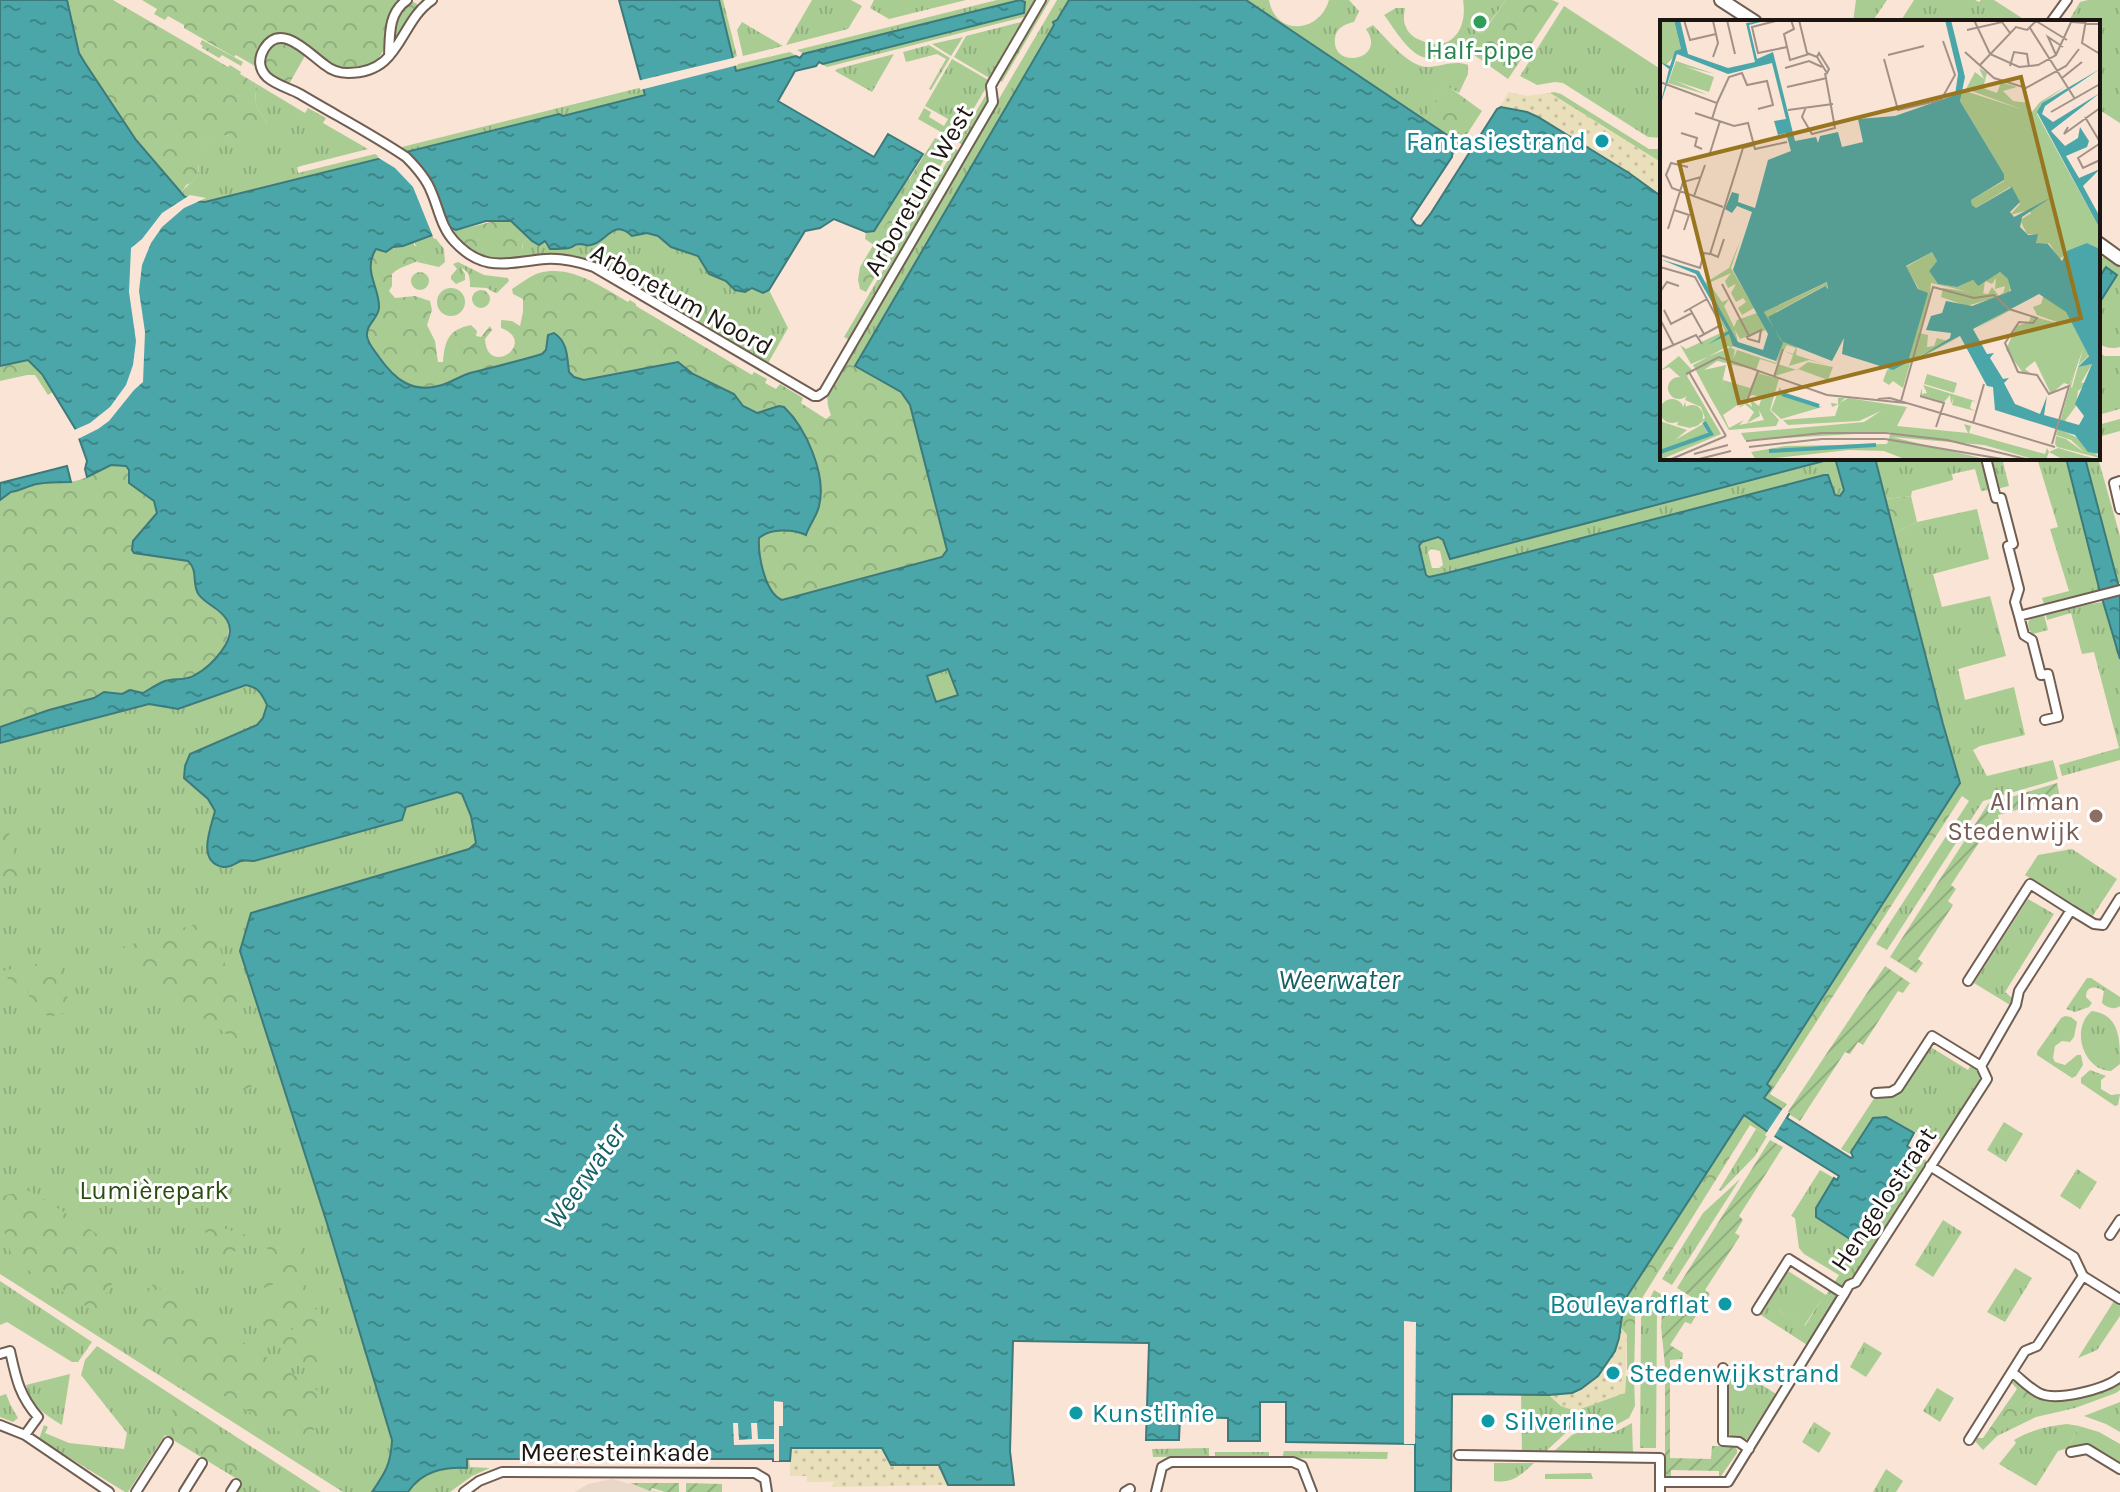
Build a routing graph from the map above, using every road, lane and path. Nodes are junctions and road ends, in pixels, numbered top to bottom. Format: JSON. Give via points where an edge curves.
{"nodes":[{"id":1,"x":407,"y":0,"type":"edge"},
{"id":2,"x":432,"y":0,"type":"edge"},
{"id":3,"x":1041,"y":0,"type":"edge"},
{"id":4,"x":1721,"y":0,"type":"edge"},
{"id":5,"x":2067,"y":0,"type":"edge"},
{"id":6,"x":1752,"y":20,"type":"edge"},
{"id":7,"x":2052,"y":20,"type":"edge"},
{"id":8,"x":389,"y":56,"type":"junction"},
{"id":9,"x":2100,"y":244,"type":"edge"},
{"id":10,"x":2120,"y":259,"type":"edge"},
{"id":11,"x":818,"y":396,"type":"joint"},
{"id":12,"x":1986,"y":460,"type":"edge"},
{"id":13,"x":2117,"y":482,"type":"edge"},
{"id":14,"x":2120,"y":509,"type":"edge"},
{"id":15,"x":2120,"y":590,"type":"edge"},
{"id":16,"x":2019,"y":616,"type":"junction"},
{"id":17,"x":2045,"y":720,"type":"dead end"},
{"id":18,"x":2120,"y":898,"type":"edge"},
{"id":19,"x":2071,"y":910,"type":"junction"},
{"id":20,"x":1968,"y":981,"type":"dead end"},
{"id":21,"x":1981,"y":1066,"type":"junction"},
{"id":22,"x":1876,"y":1093,"type":"dead end"},
{"id":23,"x":1930,"y":1166,"type":"junction"},
{"id":24,"x":2120,"y":1220,"type":"edge"},
{"id":25,"x":2110,"y":1235,"type":"dead end"},
{"id":26,"x":2083,"y":1276,"type":"junction"},
{"id":27,"x":1844,"y":1294,"type":"junction"},
{"id":28,"x":2120,"y":1299,"type":"edge"},
{"id":29,"x":1757,"y":1310,"type":"dead end"},
{"id":30,"x":0,"y":1354,"type":"edge"},
{"id":31,"x":1723,"y":1368,"type":"dead end"},
{"id":32,"x":2013,"y":1373,"type":"junction"},
{"id":33,"x":2120,"y":1377,"type":"edge"},
{"id":34,"x":0,"y":1425,"type":"edge"},
{"id":35,"x":25,"y":1435,"type":"junction"},
{"id":36,"x":1969,"y":1440,"type":"dead end"},
{"id":37,"x":168,"y":1442,"type":"dead end"},
{"id":38,"x":1749,"y":1449,"type":"junction"},
{"id":39,"x":2071,"y":1452,"type":"dead end"},
{"id":40,"x":1459,"y":1455,"type":"dead end"},
{"id":41,"x":202,"y":1463,"type":"dead end"},
{"id":42,"x":2120,"y":1469,"type":"edge"},
{"id":43,"x":1660,"y":1487,"type":"edge"},
{"id":44,"x":767,"y":1488,"type":"edge"},
{"id":45,"x":109,"y":1492,"type":"edge"},
{"id":46,"x":136,"y":1492,"type":"edge"},
{"id":47,"x":184,"y":1492,"type":"edge"},
{"id":48,"x":464,"y":1492,"type":"edge"},
{"id":49,"x":1156,"y":1492,"type":"edge"},
{"id":50,"x":1312,"y":1492,"type":"edge"}],
"edges":[{"from":1,"to":8,"type":"street","via":[[393,17]]},
{"from":2,"to":8,"type":"street"},
{"from":3,"to":11,"type":"street","name":"Arboretum West","via":[[991,86],[993,102]]},
{"from":4,"to":6,"type":"street"},
{"from":5,"to":7,"type":"street"},
{"from":8,"to":11,"type":"street","name":"Arboretum Noord","via":[[370,69],[342,72],[325,66],[295,41],[277,39],[260,57],[264,74],[278,84],[415,166],[432,192],[444,228],[474,256],[492,263],[562,259],[594,267]]},
{"from":9,"to":10,"type":"street"},
{"from":12,"to":16,"type":"street","via":[[2013,544],[2008,546],[2019,589]]},
{"from":13,"to":14,"type":"street"},
{"from":15,"to":16,"type":"street"},
{"from":16,"to":17,"type":"street","via":[[2041,675],[2048,674],[2058,717]]},
{"from":18,"to":19,"type":"street","via":[[2103,925]]},
{"from":19,"to":20,"type":"street","via":[[2030,884]]},
{"from":19,"to":21,"type":"street","name":"Hengelostraat","via":[[2019,991]]},
{"from":21,"to":22,"type":"street","via":[[1932,1036],[1898,1088]]},
{"from":21,"to":23,"type":"street","name":"Hengelostraat","via":[[1987,1079]]},
{"from":23,"to":26,"type":"street","via":[[2074,1257]]},
{"from":23,"to":27,"type":"street","name":"Hengelostraat"},
{"from":24,"to":25,"type":"street"},
{"from":26,"to":28,"type":"street"},
{"from":26,"to":32,"type":"street"},
{"from":27,"to":29,"type":"street","via":[[1789,1259]]},
{"from":27,"to":38,"type":"street","name":"Hengelostraat"},
{"from":30,"to":35,"type":"street","via":[[10,1351],[17,1384],[38,1417]]},
{"from":31,"to":38,"type":"street","via":[[1723,1441]]},
{"from":32,"to":33,"type":"street","via":[[2051,1396],[2100,1388]]},
{"from":32,"to":36,"type":"street"},
{"from":34,"to":35,"type":"street"},
{"from":35,"to":45,"type":"street"},
{"from":37,"to":46,"type":"street"},
{"from":38,"to":43,"type":"street","name":"Hengelostraat","via":[[1728,1482]]},
{"from":39,"to":42,"type":"street","via":[[2087,1449]]},
{"from":40,"to":43,"type":"street","via":[[1660,1458]]},
{"from":41,"to":47,"type":"street"},
{"from":44,"to":48,"type":"street","name":"Meeresteinkade","via":[[762,1475],[748,1472],[502,1472]]},
{"from":49,"to":50,"type":"street","via":[[1162,1467],[1171,1462],[1293,1462],[1302,1466]]}]}
